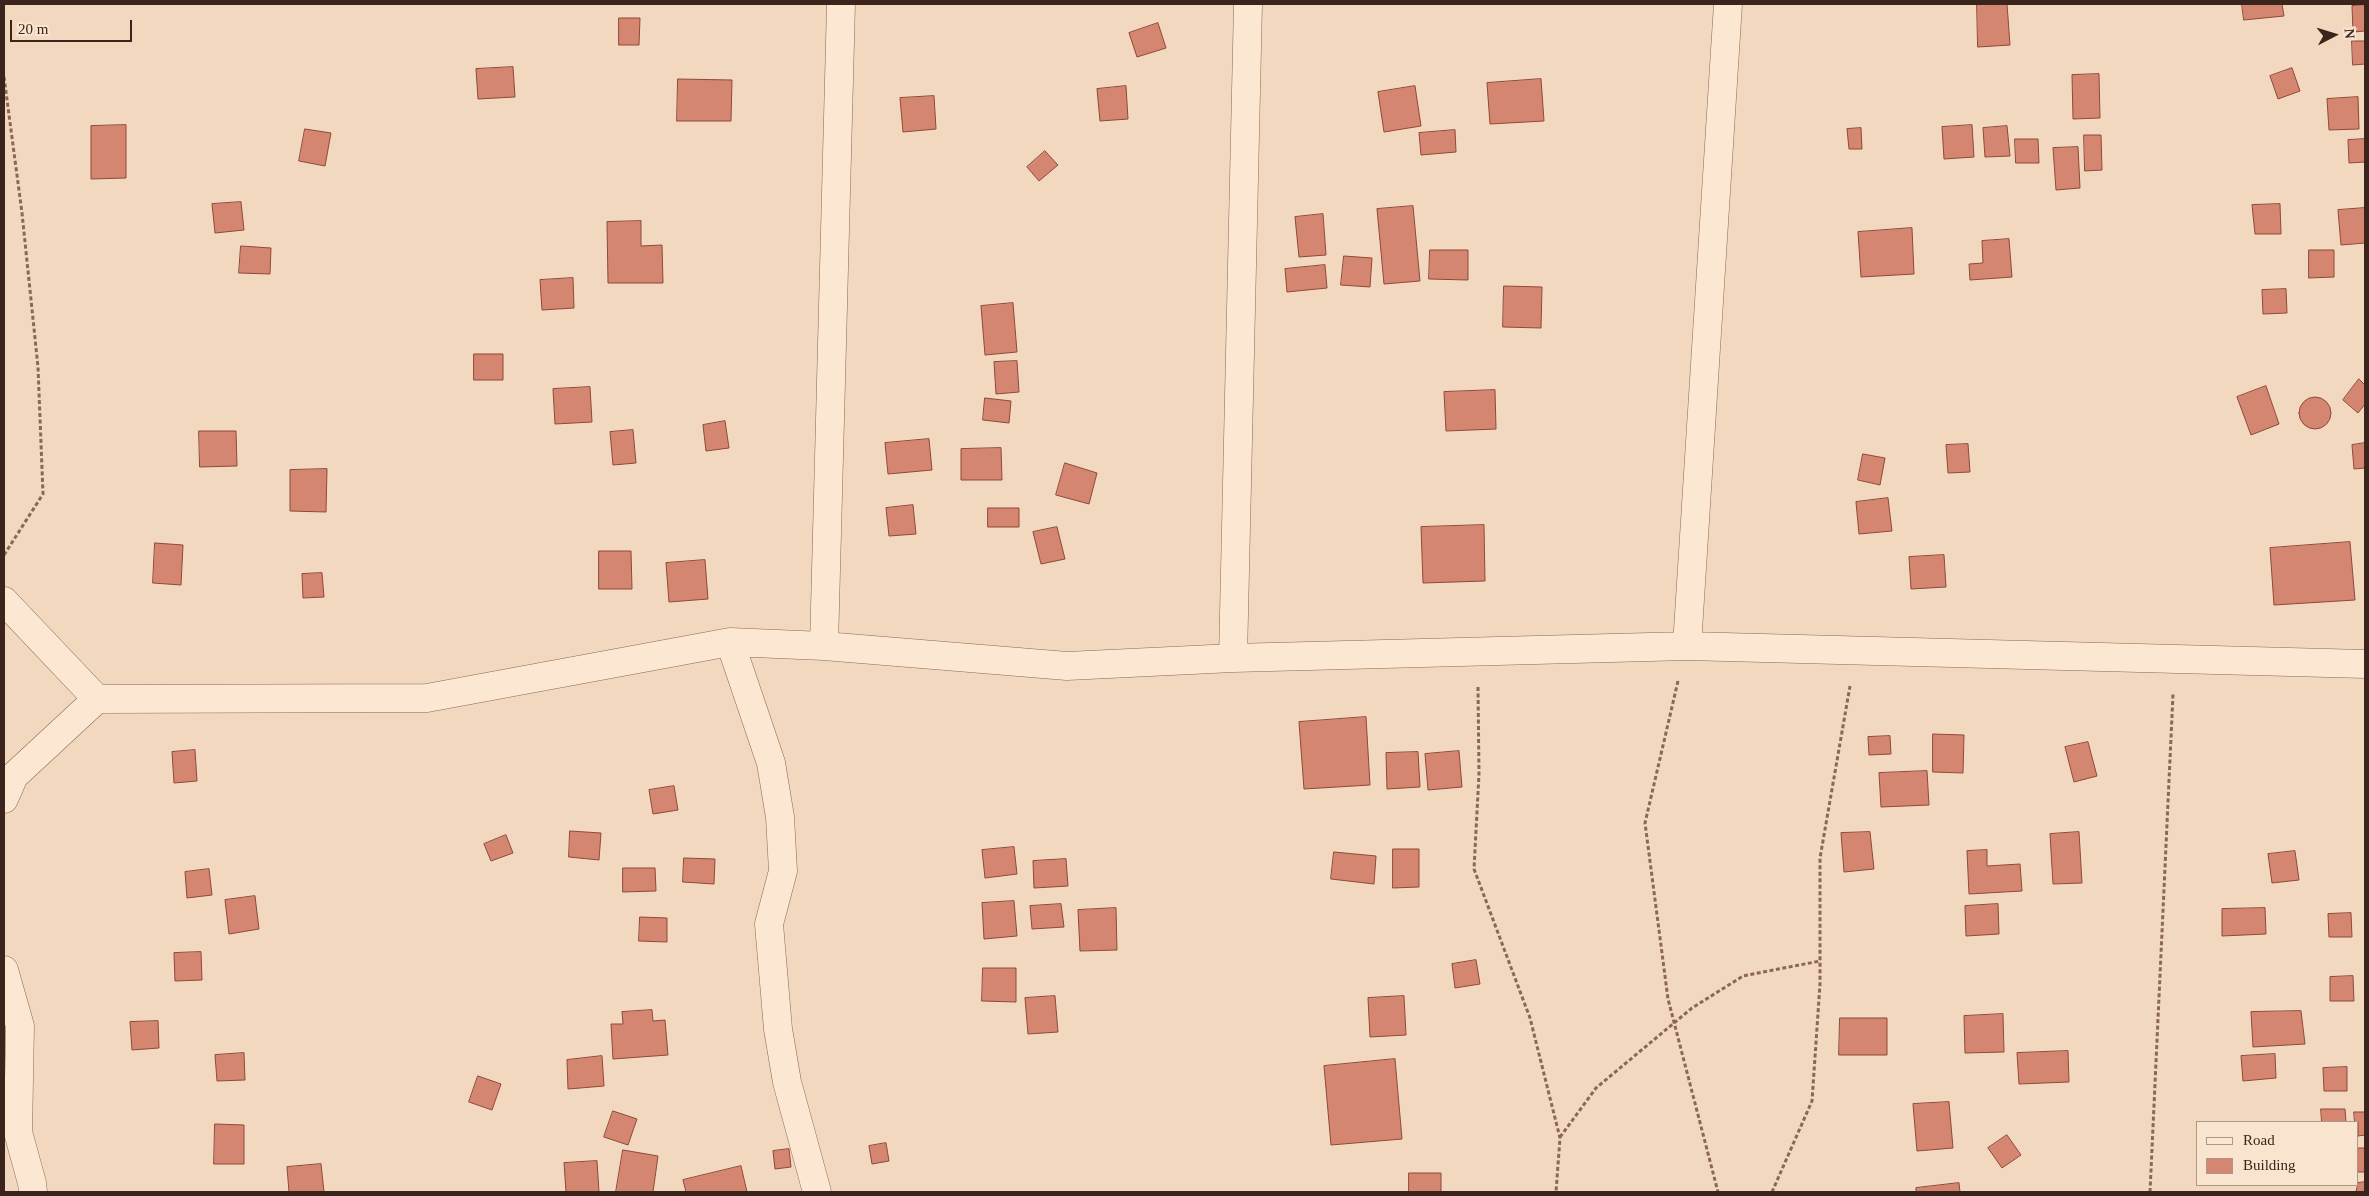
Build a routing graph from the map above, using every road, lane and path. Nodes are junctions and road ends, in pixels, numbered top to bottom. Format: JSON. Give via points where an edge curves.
{"nodes":[{"id":1,"x":841,"y":4,"type":"edge"},
{"id":2,"x":1248,"y":4,"type":"edge"},
{"id":3,"x":1728,"y":4,"type":"edge"},
{"id":4,"x":4,"y":77,"type":"edge"},
{"id":5,"x":4,"y":555,"type":"edge"},
{"id":6,"x":4,"y":601,"type":"edge"},
{"id":7,"x":730,"y":642,"type":"junction"},
{"id":8,"x":824,"y":646,"type":"junction"},
{"id":9,"x":1686,"y":646,"type":"junction"},
{"id":10,"x":1856,"y":651,"type":"junction"},
{"id":11,"x":1477,"y":652,"type":"junction"},
{"id":12,"x":1233,"y":658,"type":"junction"},
{"id":13,"x":2175,"y":659,"type":"junction"},
{"id":14,"x":2365,"y":664,"type":"edge"},
{"id":15,"x":97,"y":700,"type":"junction"},
{"id":16,"x":4,"y":799,"type":"edge"},
{"id":17,"x":1820,"y":961,"type":"junction"},
{"id":18,"x":4,"y":970,"type":"edge"},
{"id":19,"x":1674,"y":1022,"type":"junction"},
{"id":20,"x":1560,"y":1138,"type":"junction"},
{"id":21,"x":32,"y":1192,"type":"edge"},
{"id":22,"x":817,"y":1192,"type":"edge"},
{"id":23,"x":1556,"y":1192,"type":"edge"},
{"id":24,"x":1718,"y":1192,"type":"edge"},
{"id":25,"x":1772,"y":1192,"type":"edge"},
{"id":26,"x":2150,"y":1192,"type":"edge"}],
"edges":[{"from":1,"to":8,"type":"street"},
{"from":2,"to":12,"type":"street"},
{"from":3,"to":9,"type":"street"},
{"from":4,"to":5,"type":"path","via":[[38,367],[43,494]]},
{"from":6,"to":15,"type":"street"},
{"from":7,"to":8,"type":"street"},
{"from":7,"to":15,"type":"street","via":[[427,698]]},
{"from":7,"to":22,"type":"street","via":[[771,763],[780,817],[783,872],[769,924],[778,1029],[787,1082]]},
{"from":8,"to":12,"type":"street","via":[[1067,666]]},
{"from":9,"to":10,"type":"street"},
{"from":9,"to":11,"type":"street"},
{"from":9,"to":19,"type":"path","via":[[1645,823],[1668,999]]},
{"from":10,"to":13,"type":"street"},
{"from":10,"to":17,"type":"path","via":[[1820,858]]},
{"from":11,"to":12,"type":"street"},
{"from":11,"to":20,"type":"path","via":[[1479,774],[1474,869],[1530,1018]]},
{"from":13,"to":14,"type":"street"},
{"from":13,"to":26,"type":"path"},
{"from":15,"to":16,"type":"street","via":[[14,776]]},
{"from":17,"to":19,"type":"path","via":[[1743,976]]},
{"from":17,"to":25,"type":"path","via":[[1812,1101]]},
{"from":18,"to":21,"type":"street","via":[[20,1026],[18,1132]]},
{"from":19,"to":20,"type":"path","via":[[1596,1088]]},
{"from":19,"to":24,"type":"path"},
{"from":20,"to":23,"type":"path"}]}
